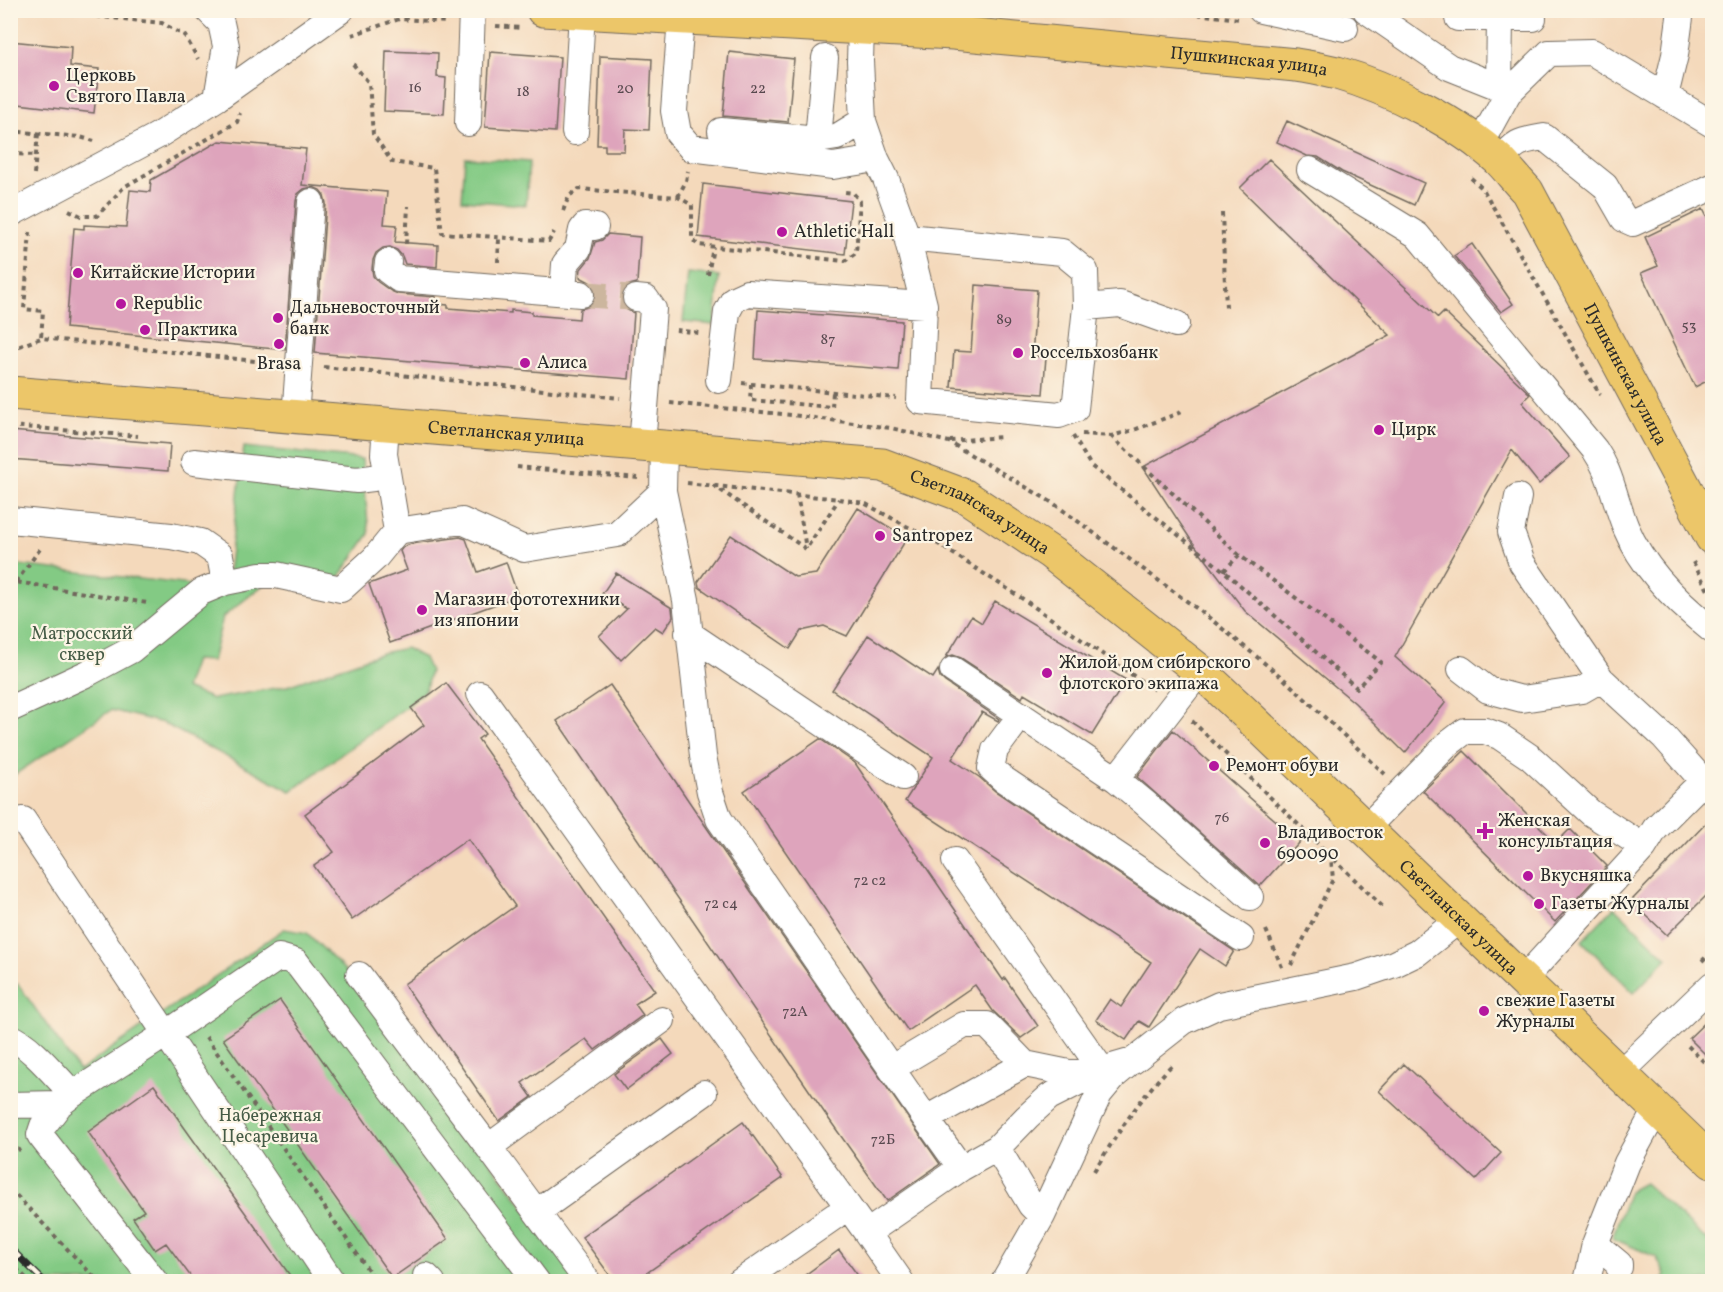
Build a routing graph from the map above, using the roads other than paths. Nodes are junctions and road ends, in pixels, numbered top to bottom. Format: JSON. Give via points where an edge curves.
{"nodes":[{"id":1,"x":208,"y":10,"type":"edge"},
{"id":2,"x":342,"y":10,"type":"edge"},
{"id":3,"x":543,"y":10,"type":"edge"},
{"id":4,"x":1261,"y":10,"type":"edge"},
{"id":5,"x":1323,"y":10,"type":"edge"},
{"id":6,"x":1365,"y":10,"type":"edge"},
{"id":7,"x":1681,"y":10,"type":"edge"},
{"id":8,"x":565,"y":11,"type":"edge"},
{"id":9,"x":626,"y":13,"type":"edge"},
{"id":10,"x":472,"y":17,"type":"edge"},
{"id":11,"x":681,"y":18,"type":"junction"},
{"id":12,"x":1458,"y":18,"type":"dead end"},
{"id":13,"x":1500,"y":18,"type":"junction"},
{"id":14,"x":1533,"y":18,"type":"dead end"},
{"id":15,"x":954,"y":22,"type":"edge"},
{"id":16,"x":861,"y":28,"type":"junction"},
{"id":17,"x":1345,"y":28,"type":"junction"},
{"id":18,"x":825,"y":58,"type":"dead end"},
{"id":19,"x":1503,"y":90,"type":"junction"},
{"id":20,"x":1665,"y":96,"type":"junction"},
{"id":21,"x":217,"y":98,"type":"junction"},
{"id":22,"x":862,"y":121,"type":"junction"},
{"id":23,"x":468,"y":123,"type":"dead end"},
{"id":24,"x":1713,"y":124,"type":"edge"},
{"id":25,"x":722,"y":131,"type":"dead end"},
{"id":26,"x":575,"y":132,"type":"dead end"},
{"id":27,"x":818,"y":140,"type":"junction"},
{"id":28,"x":1490,"y":153,"type":"junction"},
{"id":29,"x":876,"y":159,"type":"junction"},
{"id":30,"x":1310,"y":170,"type":"dead end"},
{"id":31,"x":1713,"y":187,"type":"edge"},
{"id":32,"x":311,"y":202,"type":"dead end"},
{"id":33,"x":10,"y":214,"type":"edge"},
{"id":34,"x":595,"y":227,"type":"dead end"},
{"id":35,"x":907,"y":237,"type":"junction"},
{"id":36,"x":388,"y":262,"type":"dead end"},
{"id":37,"x":636,"y":298,"type":"tunnel mouth"},
{"id":38,"x":924,"y":305,"type":"junction"},
{"id":39,"x":1086,"y":307,"type":"junction"},
{"id":40,"x":1176,"y":324,"type":"dead end"},
{"id":41,"x":719,"y":380,"type":"road end"},
{"id":42,"x":10,"y":393,"type":"edge"},
{"id":43,"x":294,"y":417,"type":"junction"},
{"id":44,"x":386,"y":424,"type":"junction"},
{"id":45,"x":653,"y":446,"type":"junction"},
{"id":46,"x":194,"y":462,"type":"dead end"},
{"id":47,"x":386,"y":473,"type":"junction"},
{"id":48,"x":663,"y":486,"type":"junction"},
{"id":49,"x":1518,"y":497,"type":"dead end"},
{"id":50,"x":10,"y":520,"type":"edge"},
{"id":51,"x":398,"y":531,"type":"junction"},
{"id":52,"x":1713,"y":538,"type":"edge"},
{"id":53,"x":225,"y":582,"type":"junction"},
{"id":54,"x":1713,"y":630,"type":"edge"},
{"id":55,"x":688,"y":633,"type":"junction"},
{"id":56,"x":1461,"y":669,"type":"dead end"},
{"id":57,"x":953,"y":670,"type":"dead end"},
{"id":58,"x":1200,"y":672,"type":"junction"},
{"id":59,"x":1601,"y":679,"type":"junction"},
{"id":60,"x":480,"y":694,"type":"dead end"},
{"id":61,"x":10,"y":709,"type":"edge"},
{"id":62,"x":1021,"y":715,"type":"junction"},
{"id":63,"x":903,"y":777,"type":"dead end"},
{"id":64,"x":1116,"y":779,"type":"junction"},
{"id":65,"x":1703,"y":791,"type":"edge"},
{"id":66,"x":23,"y":820,"type":"dead end"},
{"id":67,"x":1365,"y":829,"type":"junction"},
{"id":68,"x":1644,"y":847,"type":"junction"},
{"id":69,"x":955,"y":861,"type":"dead end"},
{"id":70,"x":1250,"y":897,"type":"dead end"},
{"id":71,"x":1460,"y":920,"type":"junction"},
{"id":72,"x":1241,"y":938,"type":"dead end"},
{"id":73,"x":359,"y":975,"type":"dead end"},
{"id":74,"x":1523,"y":980,"type":"junction"},
{"id":75,"x":1713,"y":985,"type":"edge"},
{"id":76,"x":662,"y":1020,"type":"dead end"},
{"id":77,"x":166,"y":1034,"type":"junction"},
{"id":78,"x":10,"y":1037,"type":"edge"},
{"id":79,"x":1132,"y":1061,"type":"junction"},
{"id":80,"x":1025,"y":1064,"type":"junction"},
{"id":81,"x":892,"y":1068,"type":"junction"},
{"id":82,"x":1102,"y":1070,"type":"junction"},
{"id":83,"x":1620,"y":1073,"type":"junction"},
{"id":84,"x":704,"y":1093,"type":"dead end"},
{"id":85,"x":66,"y":1099,"type":"junction"},
{"id":86,"x":10,"y":1105,"type":"edge"},
{"id":87,"x":1656,"y":1108,"type":"junction"},
{"id":88,"x":926,"y":1119,"type":"junction"},
{"id":89,"x":489,"y":1148,"type":"junction"},
{"id":90,"x":997,"y":1148,"type":"junction"},
{"id":91,"x":1713,"y":1162,"type":"edge"},
{"id":92,"x":961,"y":1168,"type":"junction"},
{"id":93,"x":537,"y":1212,"type":"junction"},
{"id":94,"x":835,"y":1216,"type":"dead end"},
{"id":95,"x":1041,"y":1216,"type":"junction"},
{"id":96,"x":867,"y":1233,"type":"junction"},
{"id":97,"x":1595,"y":1244,"type":"junction"},
{"id":98,"x":1619,"y":1267,"type":"dead end"},
{"id":99,"x":155,"y":1281,"type":"edge"},
{"id":100,"x":332,"y":1281,"type":"edge"},
{"id":101,"x":520,"y":1281,"type":"edge"},
{"id":102,"x":588,"y":1281,"type":"edge"},
{"id":103,"x":740,"y":1281,"type":"edge"},
{"id":104,"x":901,"y":1281,"type":"edge"},
{"id":105,"x":1004,"y":1281,"type":"edge"},
{"id":106,"x":1587,"y":1281,"type":"edge"}],
"edges":[{"from":1,"to":21,"type":"street","via":[[220,23],[226,46]]},
{"from":2,"to":21,"type":"street"},
{"from":3,"to":8,"type":"main road","name":"Пушкинская улица"},
{"from":4,"to":17,"type":"street"},
{"from":5,"to":17,"type":"street"},
{"from":6,"to":17,"type":"street"},
{"from":6,"to":19,"type":"street","via":[[1449,67]]},
{"from":7,"to":20,"type":"street"},
{"from":8,"to":9,"type":"main road","name":"Пушкинская улица"},
{"from":8,"to":26,"type":"street"},
{"from":9,"to":11,"type":"main road","name":"Пушкинская улица"},
{"from":10,"to":23,"type":"street"},
{"from":11,"to":16,"type":"main road","name":"Пушкинская улица"},
{"from":11,"to":29,"type":"street","via":[[674,111],[678,133],[691,148],[833,166]]},
{"from":12,"to":13,"type":"street"},
{"from":13,"to":14,"type":"street"},
{"from":13,"to":19,"type":"street"},
{"from":15,"to":16,"type":"main road","name":"Пушкинская улица"},
{"from":15,"to":28,"type":"main road","name":"Пушкинская улица","via":[[1337,73],[1438,117]]},
{"from":16,"to":22,"type":"street","via":[[871,64]]},
{"from":18,"to":27,"type":"street"},
{"from":19,"to":20,"type":"street","via":[[1549,53],[1592,52]]},
{"from":19,"to":28,"type":"street"},
{"from":20,"to":24,"type":"street"},
{"from":21,"to":33,"type":"street","via":[[157,136]]},
{"from":22,"to":27,"type":"street","via":[[837,137]]},
{"from":22,"to":29,"type":"street"},
{"from":25,"to":27,"type":"street"},
{"from":28,"to":31,"type":"street","via":[[1544,137],[1605,186],[1624,219],[1633,223]]},
{"from":28,"to":52,"type":"main road","name":"Пушкинская улица","via":[[1527,191]]},
{"from":29,"to":35,"type":"street"},
{"from":30,"to":54,"type":"street","via":[[1417,235],[1595,450],[1626,529],[1642,557],[1668,590]]},
{"from":32,"to":43,"type":"street"},
{"from":34,"to":36,"type":"street","via":[[585,226],[578,249],[565,264],[572,293],[399,279],[387,270]]},
{"from":35,"to":38,"type":"street"},
{"from":35,"to":39,"type":"street","via":[[1062,252],[1084,271]]},
{"from":37,"to":45,"type":"street","via":[[646,299],[653,309],[646,400]]},
{"from":38,"to":39,"type":"street","via":[[920,401],[1059,415],[1075,409]]},
{"from":38,"to":41,"type":"street","via":[[747,293],[734,299],[727,312]]},
{"from":39,"to":40,"type":"street","via":[[1120,304]]},
{"from":42,"to":43,"type":"main road","name":"Светланская улица"},
{"from":43,"to":44,"type":"main road","name":"Светланская улица"},
{"from":44,"to":45,"type":"main road","name":"Светланская улица"},
{"from":44,"to":47,"type":"street"},
{"from":45,"to":48,"type":"street"},
{"from":45,"to":58,"type":"main road","name":"Светланская улица","via":[[882,465],[965,496],[1051,553]]},
{"from":46,"to":47,"type":"street","via":[[357,480]]},
{"from":47,"to":51,"type":"street"},
{"from":48,"to":51,"type":"street","via":[[617,534],[524,549],[462,521]]},
{"from":48,"to":55,"type":"street","via":[[686,600]]},
{"from":49,"to":59,"type":"street","via":[[1511,532],[1521,563]]},
{"from":50,"to":53,"type":"street","via":[[200,542],[220,556]]},
{"from":51,"to":53,"type":"street","via":[[341,589],[276,575]]},
{"from":53,"to":61,"type":"street","via":[[201,592],[131,650]]},
{"from":55,"to":63,"type":"street"},
{"from":55,"to":81,"type":"street","via":[[703,756],[718,819]]},
{"from":56,"to":59,"type":"street","via":[[1488,690],[1522,699],[1582,690]]},
{"from":57,"to":62,"type":"street"},
{"from":58,"to":64,"type":"street"},
{"from":58,"to":67,"type":"main road","name":"Светланская улица"},
{"from":59,"to":65,"type":"street","via":[[1664,737]]},
{"from":60,"to":96,"type":"street"},
{"from":62,"to":64,"type":"street"},
{"from":62,"to":72,"type":"street","via":[[995,750],[992,768]]},
{"from":64,"to":70,"type":"street"},
{"from":65,"to":68,"type":"street","via":[[1655,829]]},
{"from":66,"to":77,"type":"street"},
{"from":67,"to":68,"type":"street","via":[[1448,744],[1465,731],[1485,731],[1530,757],[1591,813]]},
{"from":67,"to":71,"type":"main road","name":"Светланская улица"},
{"from":68,"to":74,"type":"street"},
{"from":69,"to":82,"type":"street"},
{"from":71,"to":74,"type":"main road","name":"Светланская улица"},
{"from":71,"to":79,"type":"street","via":[[1417,953],[1356,977],[1219,1005],[1184,1021]]},
{"from":73,"to":89,"type":"street"},
{"from":74,"to":83,"type":"main road","name":"Светланская улица"},
{"from":75,"to":83,"type":"street"},
{"from":76,"to":89,"type":"street"},
{"from":77,"to":85,"type":"street"},
{"from":77,"to":100,"type":"street"},
{"from":77,"to":101,"type":"street","via":[[279,957],[296,962]]},
{"from":78,"to":85,"type":"street","via":[[27,1048]]},
{"from":79,"to":82,"type":"street"},
{"from":79,"to":95,"type":"street","via":[[1099,1094]]},
{"from":80,"to":81,"type":"street","via":[[987,1025],[964,1025]]},
{"from":80,"to":82,"type":"street","via":[[1069,1073]]},
{"from":80,"to":88,"type":"street"},
{"from":81,"to":88,"type":"street"},
{"from":82,"to":90,"type":"street","via":[[1049,1097]]},
{"from":83,"to":87,"type":"main road","name":"Светланская улица"},
{"from":84,"to":93,"type":"street"},
{"from":85,"to":86,"type":"street"},
{"from":85,"to":99,"type":"street","via":[[40,1135]]},
{"from":87,"to":91,"type":"main road","name":"Светланская улица"},
{"from":87,"to":97,"type":"street","via":[[1627,1163]]},
{"from":88,"to":92,"type":"street"},
{"from":89,"to":93,"type":"street"},
{"from":90,"to":92,"type":"street"},
{"from":90,"to":95,"type":"street"},
{"from":92,"to":96,"type":"street"},
{"from":93,"to":102,"type":"street"},
{"from":94,"to":103,"type":"street"},
{"from":95,"to":105,"type":"street"},
{"from":96,"to":104,"type":"street"},
{"from":97,"to":98,"type":"street"},
{"from":97,"to":106,"type":"street"}]}
